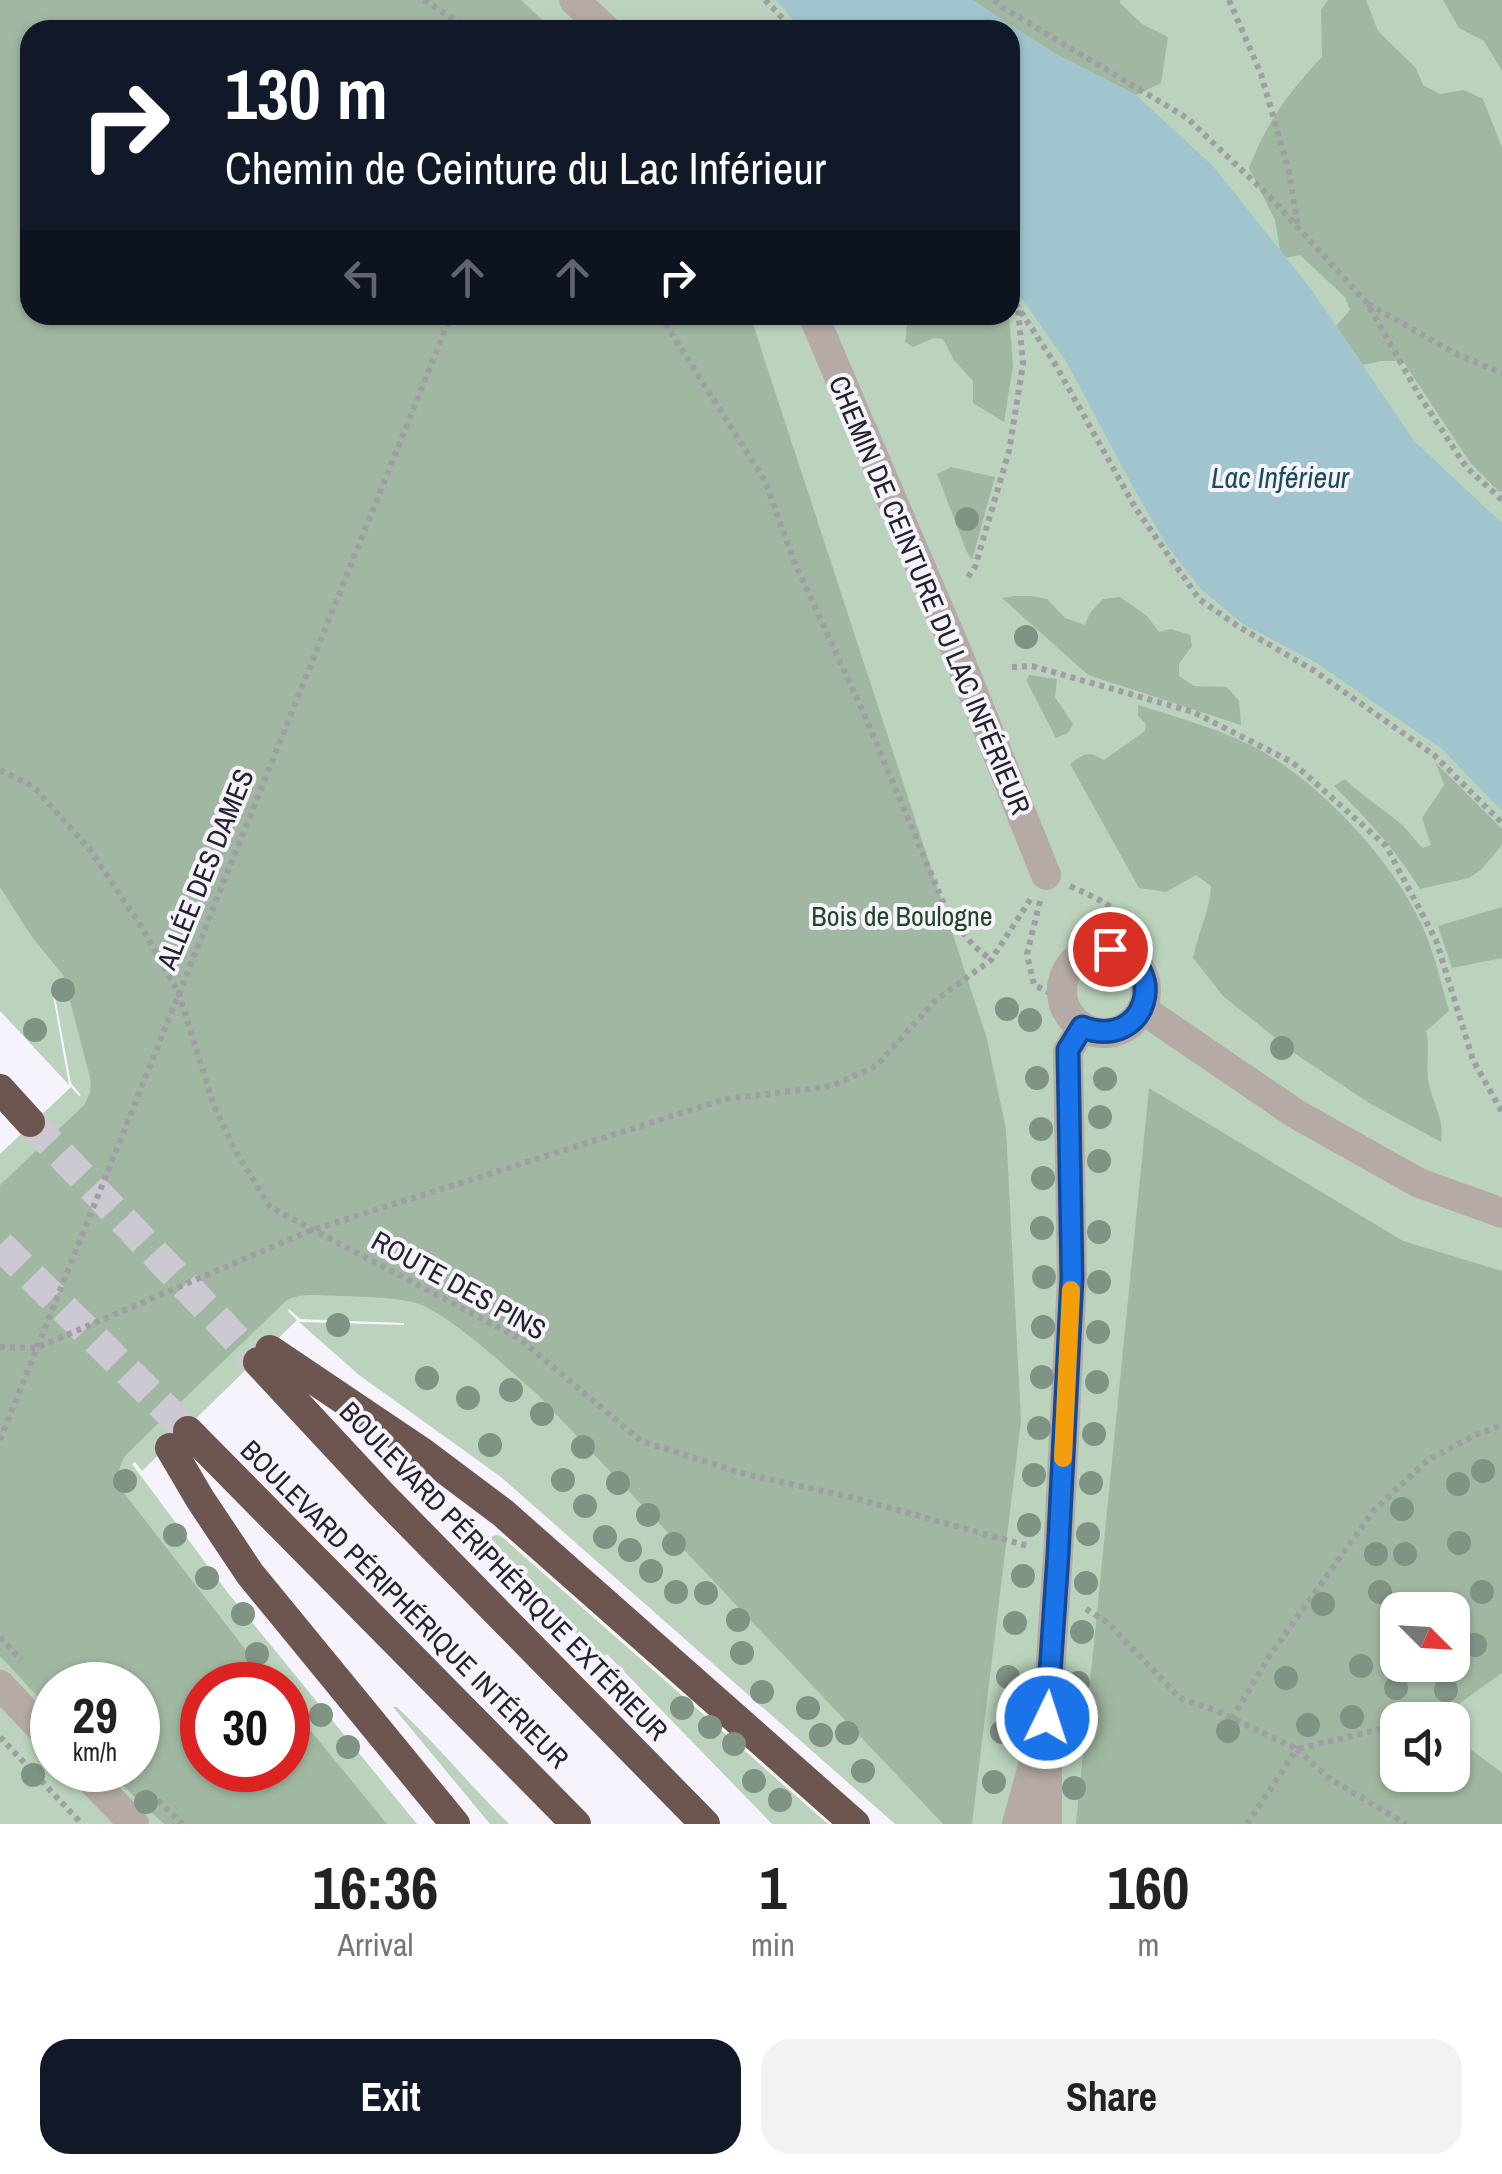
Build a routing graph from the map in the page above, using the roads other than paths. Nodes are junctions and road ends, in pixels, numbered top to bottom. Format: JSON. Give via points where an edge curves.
{"nodes":[{"id":1,"x":574,"y":0,"type":"edge"},
{"id":2,"x":595,"y":20,"type":"edge"},
{"id":3,"x":817,"y":325,"type":"edge"},
{"id":4,"x":1046,"y":875,"type":"road end"},
{"id":5,"x":1142,"y":1009,"type":"junction"},
{"id":6,"x":1082,"y":1027,"type":"junction"},
{"id":7,"x":0,"y":1090,"type":"edge"},
{"id":8,"x":30,"y":1122,"type":"tunnel mouth"},
{"id":9,"x":1502,"y":1213,"type":"edge"},
{"id":10,"x":0,"y":1685,"type":"edge"},
{"id":11,"x":30,"y":1717,"type":"edge"},
{"id":12,"x":1047,"y":1718,"type":"junction"},
{"id":13,"x":103,"y":1792,"type":"edge"},
{"id":14,"x":134,"y":1824,"type":"edge"},
{"id":15,"x":455,"y":1824,"type":"edge"},
{"id":16,"x":576,"y":1824,"type":"edge"},
{"id":17,"x":705,"y":1824,"type":"edge"},
{"id":18,"x":855,"y":1824,"type":"edge"},
{"id":19,"x":1017,"y":1824,"type":"edge"},
{"id":20,"x":1046,"y":1824,"type":"edge"}],
"edges":[{"from":1,"to":2,"type":"street"},
{"from":3,"to":4,"type":"street","name":"CHEMIN DE CEINTURE DU LAC INFÉRIEUR"},
{"from":5,"to":6,"type":"street","via":[[1120,1030]]},
{"from":5,"to":6,"type":"street","via":[[1145,981],[1131,958],[1110,949],[1092,951],[1076,960],[1064,981],[1062,1000]]},
{"from":5,"to":9,"type":"street","via":[[1296,1114],[1419,1184]]},
{"from":6,"to":12,"type":"street","via":[[1068,1050],[1072,1278]]},
{"from":7,"to":8,"type":"highway"},
{"from":10,"to":11,"type":"street"},
{"from":12,"to":19,"type":"street"},
{"from":12,"to":20,"type":"street"},
{"from":13,"to":14,"type":"street"},
{"from":15,"to":16,"type":"highway","name":"BOULEVARD PÉRIPHÉRIQUE INTÉRIEUR","via":[[250,1574],[200,1499],[179,1440]]},
{"from":17,"to":18,"type":"highway","name":"BOULEVARD PÉRIPHÉRIQUE EXTÉRIEUR","via":[[380,1493],[264,1356],[423,1453],[503,1512]]}]}
